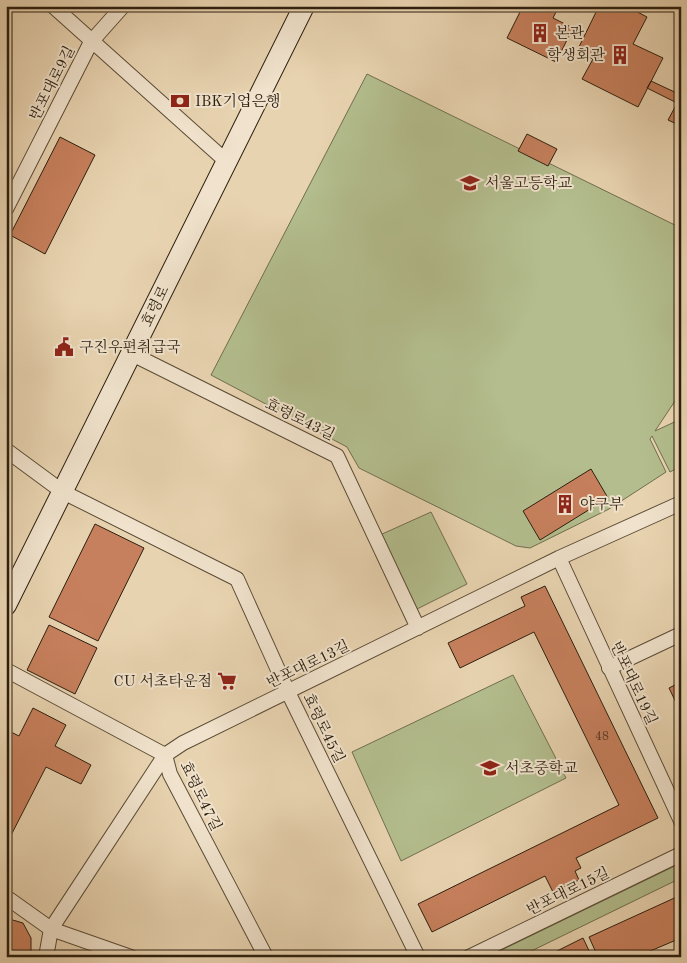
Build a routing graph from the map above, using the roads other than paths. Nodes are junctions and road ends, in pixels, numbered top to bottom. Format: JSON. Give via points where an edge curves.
{"nodes":[{"id":1,"x":53,"y":6,"type":"edge"},
{"id":2,"x":123,"y":6,"type":"edge"},
{"id":3,"x":304,"y":6,"type":"edge"},
{"id":4,"x":91,"y":42,"type":"junction"},
{"id":5,"x":226,"y":161,"type":"junction"},
{"id":6,"x":6,"y":209,"type":"edge"},
{"id":7,"x":132,"y":354,"type":"junction"},
{"id":8,"x":6,"y":450,"type":"edge"},
{"id":9,"x":63,"y":492,"type":"junction"},
{"id":10,"x":681,"y":503,"type":"edge"},
{"id":11,"x":559,"y":558,"type":"junction"},
{"id":12,"x":6,"y":605,"type":"edge"},
{"id":13,"x":418,"y":628,"type":"junction"},
{"id":14,"x":681,"y":634,"type":"edge"},
{"id":15,"x":609,"y":668,"type":"junction"},
{"id":16,"x":6,"y":670,"type":"edge"},
{"id":17,"x":288,"y":692,"type":"junction"},
{"id":18,"x":165,"y":755,"type":"junction"},
{"id":19,"x":681,"y":821,"type":"edge"},
{"id":20,"x":681,"y":854,"type":"edge"},
{"id":21,"x":6,"y":897,"type":"edge"},
{"id":22,"x":50,"y":929,"type":"junction"},
{"id":23,"x":46,"y":957,"type":"edge"},
{"id":24,"x":131,"y":957,"type":"edge"},
{"id":25,"x":266,"y":957,"type":"edge"},
{"id":26,"x":418,"y":957,"type":"edge"},
{"id":27,"x":469,"y":957,"type":"edge"}],
"edges":[{"from":1,"to":4,"type":"street"},
{"from":2,"to":4,"type":"street","name":"반포대로9길"},
{"from":3,"to":5,"type":"main road","name":"효령로"},
{"from":4,"to":5,"type":"street"},
{"from":4,"to":6,"type":"street","name":"반포대로9길"},
{"from":5,"to":7,"type":"main road","name":"효령로"},
{"from":7,"to":9,"type":"main road","name":"효령로"},
{"from":7,"to":13,"type":"street","name":"효령로43길","via":[[337,456]]},
{"from":8,"to":9,"type":"street","name":"효령로45길"},
{"from":9,"to":12,"type":"main road","name":"효령로"},
{"from":9,"to":17,"type":"street","name":"효령로45길","via":[[237,579]]},
{"from":10,"to":11,"type":"street","name":"반포대로13길"},
{"from":11,"to":13,"type":"street","name":"반포대로13길"},
{"from":11,"to":15,"type":"street","name":"반포대로19길"},
{"from":13,"to":17,"type":"street","name":"반포대로13길"},
{"from":14,"to":15,"type":"street"},
{"from":15,"to":19,"type":"street","name":"반포대로19길"},
{"from":16,"to":18,"type":"street","name":"효령로47길"},
{"from":17,"to":18,"type":"street","name":"반포대로13길"},
{"from":17,"to":26,"type":"street","name":"효령로45길"},
{"from":18,"to":22,"type":"street","name":"반포대로13길"},
{"from":18,"to":25,"type":"street","name":"효령로47길","via":[[170,774]]},
{"from":20,"to":27,"type":"street","name":"반포대로15길"},
{"from":21,"to":22,"type":"street"},
{"from":22,"to":23,"type":"street","name":"반포대로13길"},
{"from":22,"to":24,"type":"street"}]}
